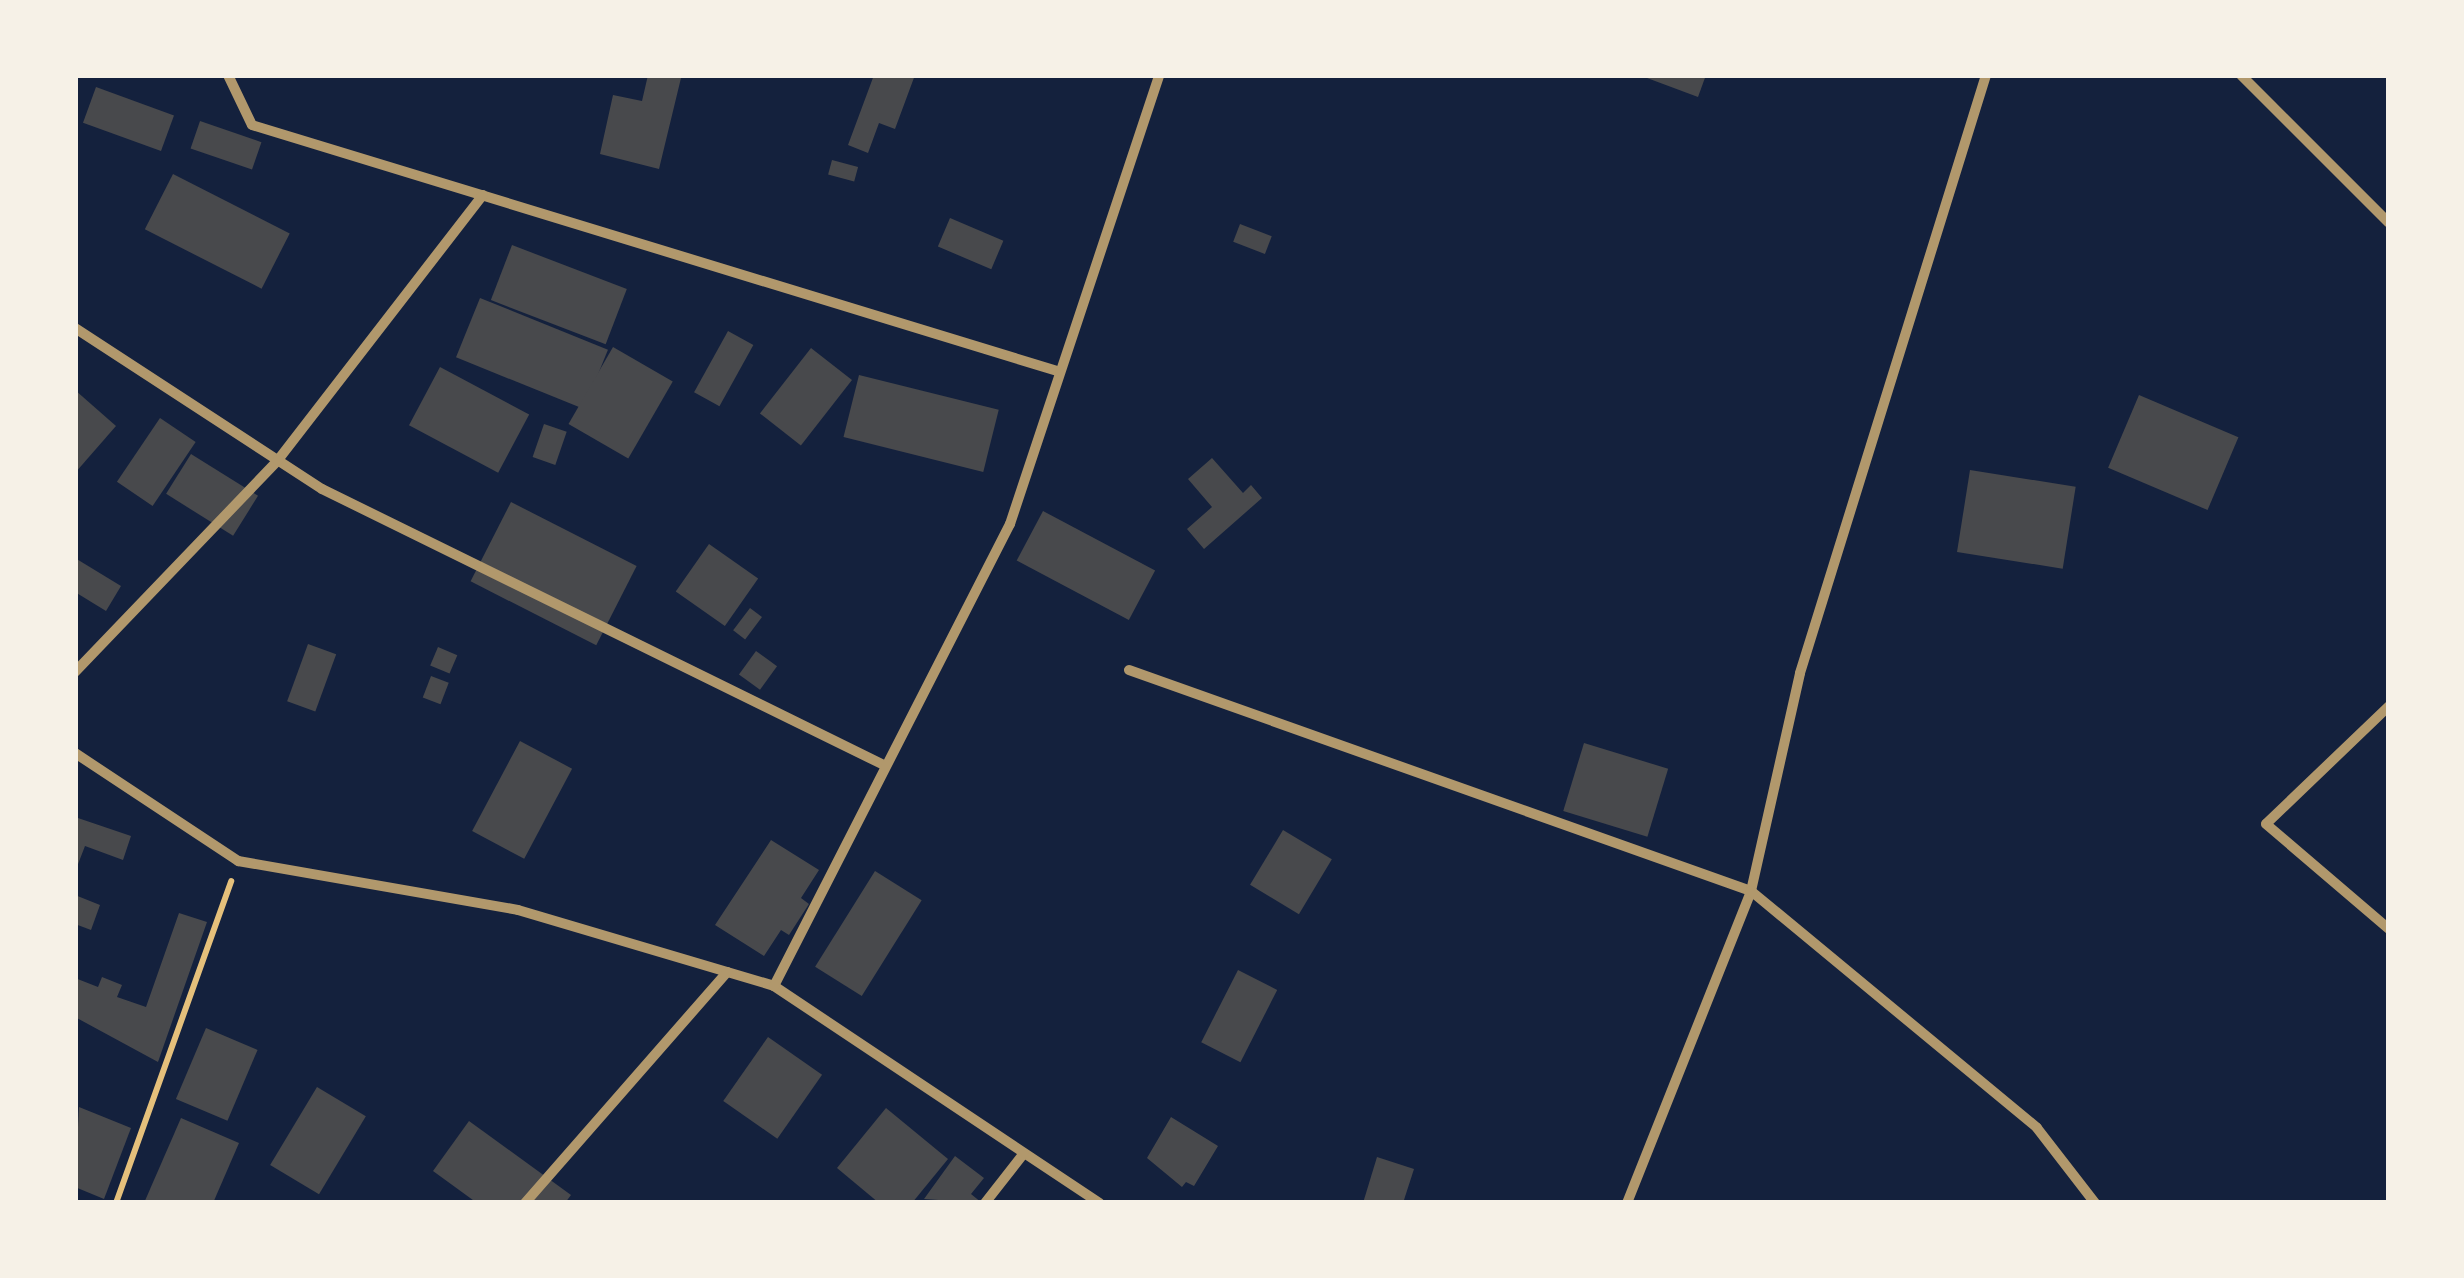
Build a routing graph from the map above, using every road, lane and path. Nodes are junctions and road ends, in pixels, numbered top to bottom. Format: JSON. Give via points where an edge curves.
{"nodes":[{"id":1,"x":228,"y":75,"type":"edge"},
{"id":2,"x":1159,"y":75,"type":"edge"},
{"id":3,"x":1986,"y":75,"type":"edge"},
{"id":4,"x":2241,"y":75,"type":"edge"},
{"id":5,"x":482,"y":196,"type":"junction"},
{"id":6,"x":2389,"y":222,"type":"edge"},
{"id":7,"x":75,"y":328,"type":"edge"},
{"id":8,"x":1057,"y":372,"type":"junction"},
{"id":9,"x":278,"y":460,"type":"junction"},
{"id":10,"x":1129,"y":670,"type":"dead end"},
{"id":11,"x":75,"y":672,"type":"edge"},
{"id":12,"x":2389,"y":706,"type":"edge"},
{"id":13,"x":75,"y":753,"type":"edge"},
{"id":14,"x":886,"y":766,"type":"junction"},
{"id":15,"x":238,"y":861,"type":"junction"},
{"id":16,"x":1751,"y":891,"type":"junction"},
{"id":17,"x":2389,"y":929,"type":"edge"},
{"id":18,"x":727,"y":972,"type":"junction"},
{"id":19,"x":774,"y":986,"type":"junction"},
{"id":20,"x":1024,"y":1153,"type":"junction"},
{"id":21,"x":116,"y":1203,"type":"edge"},
{"id":22,"x":524,"y":1203,"type":"edge"},
{"id":23,"x":986,"y":1203,"type":"edge"},
{"id":24,"x":1099,"y":1203,"type":"edge"},
{"id":25,"x":1626,"y":1203,"type":"edge"},
{"id":26,"x":2095,"y":1203,"type":"edge"}],
"edges":[{"from":1,"to":5,"type":"street","via":[[252,125]]},
{"from":2,"to":8,"type":"street"},
{"from":3,"to":16,"type":"street","via":[[1800,672]]},
{"from":4,"to":6,"type":"street"},
{"from":5,"to":8,"type":"street"},
{"from":5,"to":9,"type":"street"},
{"from":7,"to":9,"type":"street"},
{"from":8,"to":14,"type":"street","via":[[1010,524]]},
{"from":9,"to":11,"type":"street"},
{"from":9,"to":14,"type":"street","via":[[541,601]]},
{"from":10,"to":16,"type":"street"},
{"from":12,"to":17,"type":"street","via":[[2266,824]]},
{"from":13,"to":15,"type":"street"},
{"from":14,"to":19,"type":"street"},
{"from":15,"to":18,"type":"street","via":[[518,910]]},
{"from":15,"to":21,"type":"path"},
{"from":16,"to":25,"type":"street"},
{"from":16,"to":26,"type":"street","via":[[2037,1128]]},
{"from":18,"to":19,"type":"street"},
{"from":18,"to":22,"type":"street"},
{"from":19,"to":20,"type":"street"},
{"from":20,"to":23,"type":"street"},
{"from":20,"to":24,"type":"street"}]}
